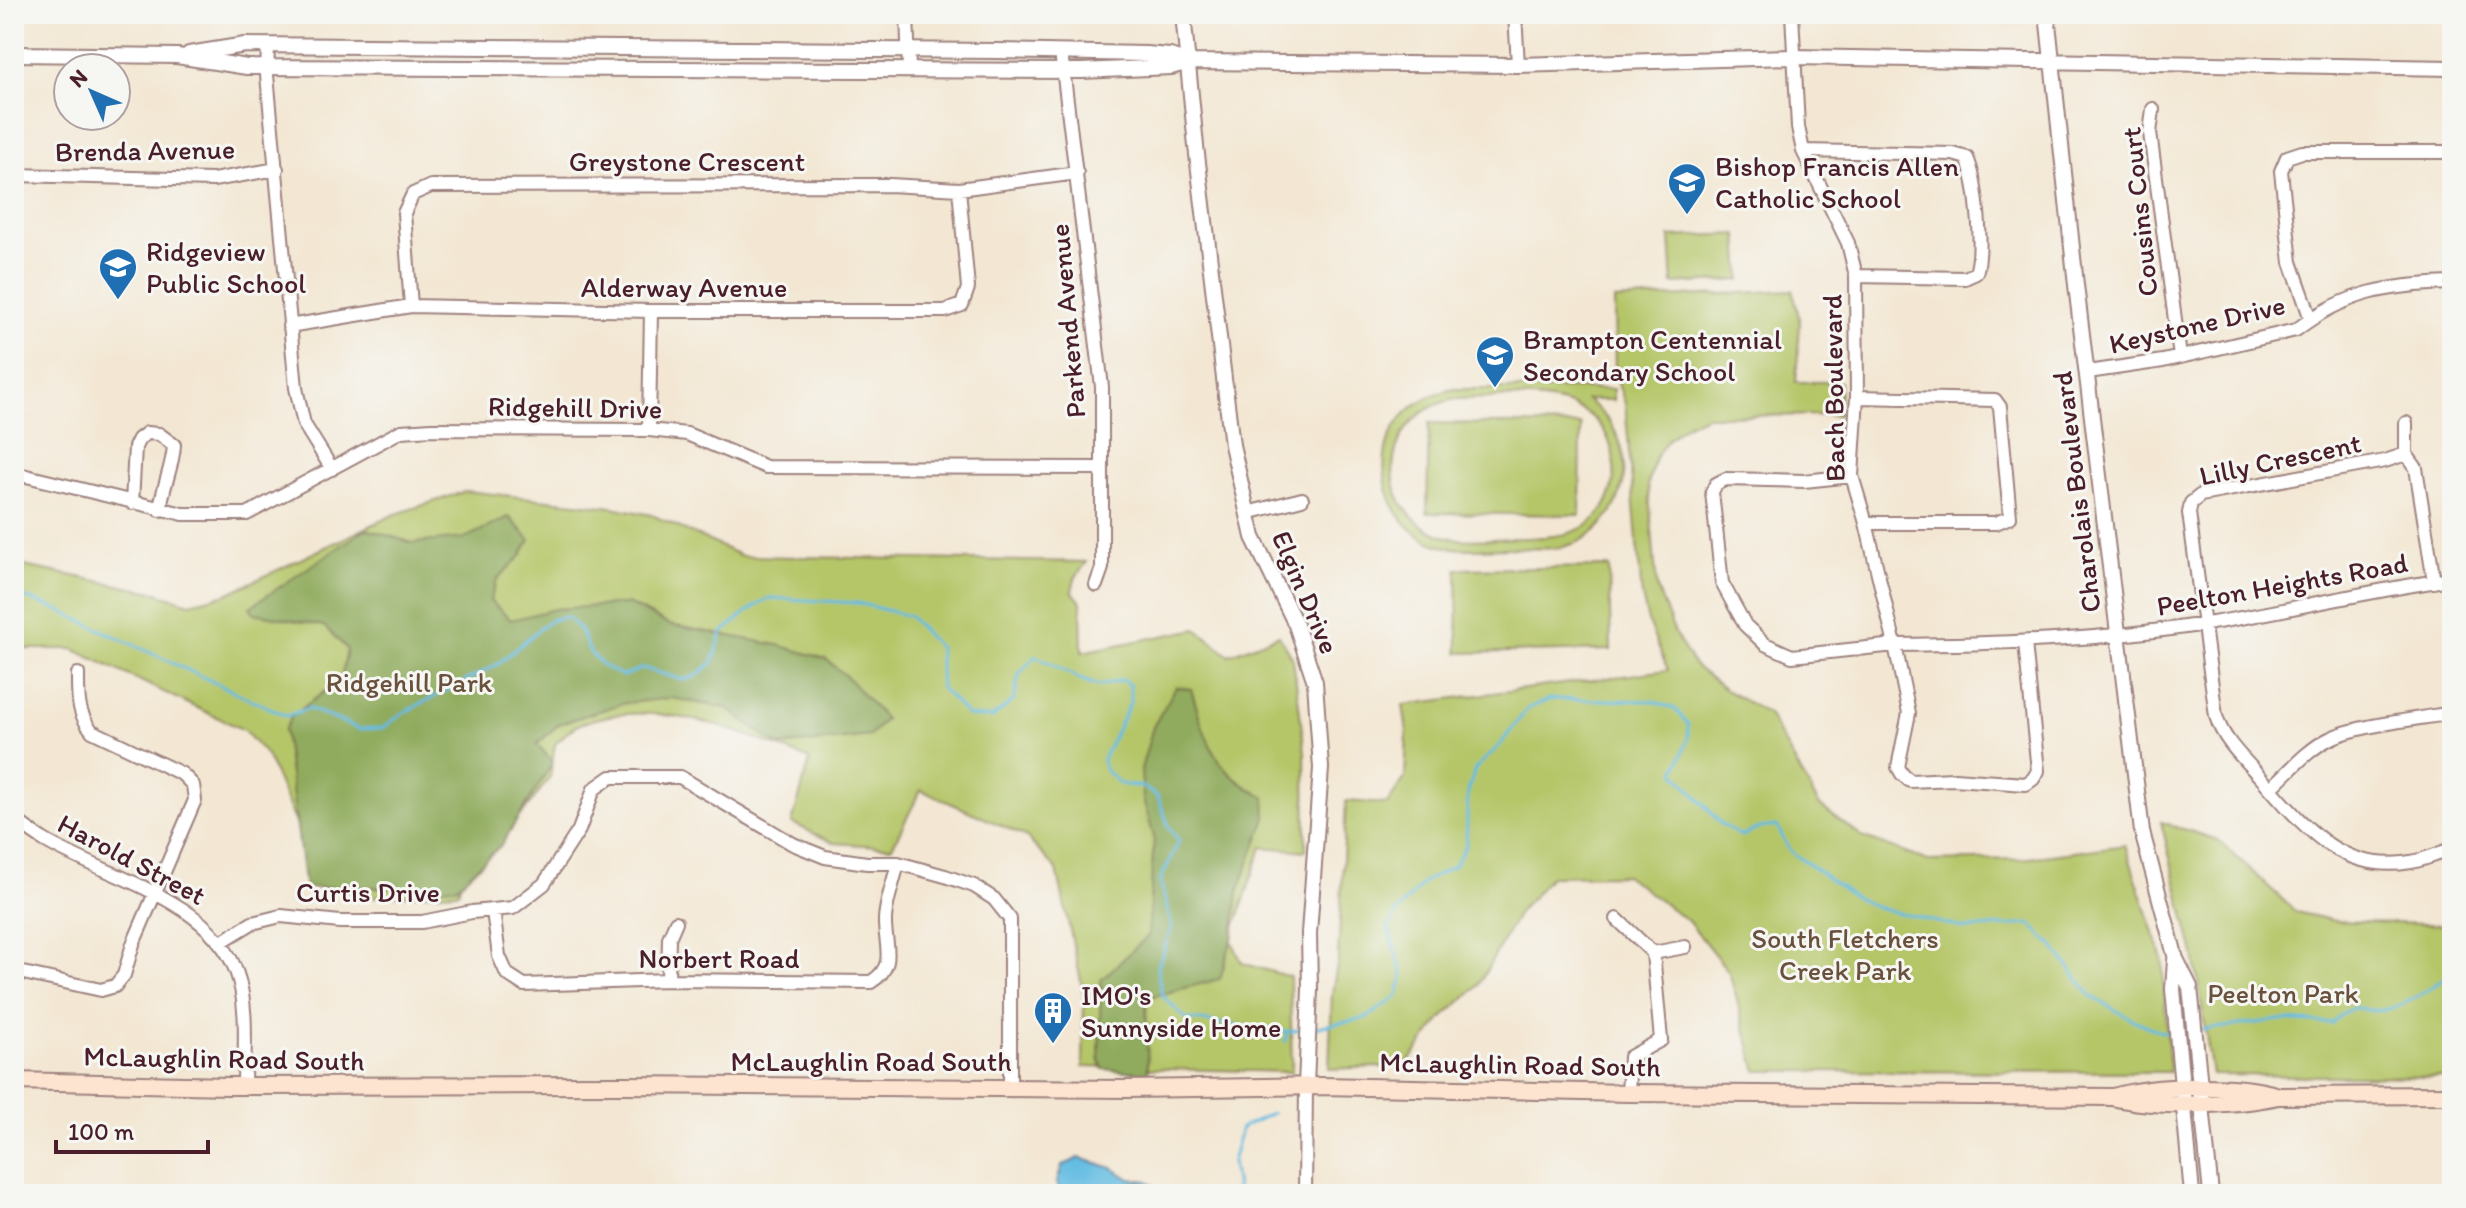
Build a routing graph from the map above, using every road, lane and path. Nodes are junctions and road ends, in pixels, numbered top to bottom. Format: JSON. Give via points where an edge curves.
{"nodes":[{"id":1,"x":907,"y":14,"type":"edge"},
{"id":2,"x":1183,"y":14,"type":"edge"},
{"id":3,"x":1515,"y":14,"type":"edge"},
{"id":4,"x":1792,"y":14,"type":"edge"},
{"id":5,"x":2047,"y":14,"type":"edge"},
{"id":6,"x":268,"y":45,"type":"junction"},
{"id":7,"x":909,"y":50,"type":"junction"},
{"id":8,"x":1061,"y":52,"type":"junction"},
{"id":9,"x":14,"y":54,"type":"edge"},
{"id":10,"x":177,"y":56,"type":"junction"},
{"id":11,"x":1792,"y":57,"type":"junction"},
{"id":12,"x":2051,"y":60,"type":"junction"},
{"id":13,"x":1188,"y":62,"type":"junction"},
{"id":14,"x":1518,"y":65,"type":"junction"},
{"id":15,"x":267,"y":67,"type":"junction"},
{"id":16,"x":2452,"y":68,"type":"edge"},
{"id":17,"x":909,"y":69,"type":"junction"},
{"id":18,"x":1064,"y":71,"type":"junction"},
{"id":19,"x":2153,"y":109,"type":"dead end"},
{"id":20,"x":1803,"y":151,"type":"junction"},
{"id":21,"x":2452,"y":152,"type":"edge"},
{"id":22,"x":277,"y":169,"type":"junction"},
{"id":23,"x":1077,"y":173,"type":"junction"},
{"id":24,"x":14,"y":175,"type":"edge"},
{"id":25,"x":959,"y":189,"type":"junction"},
{"id":26,"x":1856,"y":276,"type":"junction"},
{"id":27,"x":2452,"y":283,"type":"edge"},
{"id":28,"x":411,"y":306,"type":"junction"},
{"id":29,"x":651,"y":311,"type":"junction"},
{"id":30,"x":2311,"y":319,"type":"junction"},
{"id":31,"x":289,"y":326,"type":"junction"},
{"id":32,"x":2180,"y":357,"type":"junction"},
{"id":33,"x":2088,"y":372,"type":"junction"},
{"id":34,"x":1857,"y":397,"type":"junction"},
{"id":35,"x":2406,"y":423,"type":"dead end"},
{"id":36,"x":649,"y":430,"type":"junction"},
{"id":37,"x":2406,"y":454,"type":"junction"},
{"id":38,"x":1100,"y":468,"type":"junction"},
{"id":39,"x":332,"y":469,"type":"junction"},
{"id":40,"x":14,"y":473,"type":"edge"},
{"id":41,"x":1852,"y":476,"type":"junction"},
{"id":42,"x":1302,"y":499,"type":"dead end"},
{"id":43,"x":132,"y":503,"type":"junction"},
{"id":44,"x":160,"y":510,"type":"junction"},
{"id":45,"x":1247,"y":513,"type":"junction"},
{"id":46,"x":1866,"y":523,"type":"junction"},
{"id":47,"x":2452,"y":579,"type":"edge"},
{"id":48,"x":2434,"y":582,"type":"junction"},
{"id":49,"x":1096,"y":585,"type":"dead end"},
{"id":50,"x":2204,"y":625,"type":"junction"},
{"id":51,"x":2120,"y":634,"type":"junction"},
{"id":52,"x":2025,"y":643,"type":"junction"},
{"id":53,"x":1895,"y":645,"type":"junction"},
{"id":54,"x":78,"y":674,"type":"dead end"},
{"id":55,"x":2452,"y":713,"type":"edge"},
{"id":56,"x":2271,"y":788,"type":"junction"},
{"id":57,"x":14,"y":819,"type":"edge"},
{"id":58,"x":2452,"y":849,"type":"edge"},
{"id":59,"x":898,"y":863,"type":"junction"},
{"id":60,"x":155,"y":895,"type":"junction"},
{"id":61,"x":493,"y":911,"type":"junction"},
{"id":62,"x":1617,"y":919,"type":"dead end"},
{"id":63,"x":676,"y":922,"type":"dead end"},
{"id":64,"x":221,"y":942,"type":"junction"},
{"id":65,"x":1685,"y":947,"type":"dead end"},
{"id":66,"x":1653,"y":953,"type":"junction"},
{"id":67,"x":2176,"y":959,"type":"junction"},
{"id":68,"x":14,"y":971,"type":"edge"},
{"id":69,"x":668,"y":980,"type":"junction"},
{"id":70,"x":14,"y":1081,"type":"edge"},
{"id":71,"x":244,"y":1086,"type":"junction"},
{"id":72,"x":1306,"y":1086,"type":"junction"},
{"id":73,"x":1010,"y":1088,"type":"junction"},
{"id":74,"x":1628,"y":1093,"type":"junction"},
{"id":75,"x":2452,"y":1095,"type":"edge"},
{"id":76,"x":2183,"y":1096,"type":"junction"},
{"id":77,"x":2203,"y":1096,"type":"junction"},
{"id":78,"x":1305,"y":1194,"type":"edge"},
{"id":79,"x":2192,"y":1194,"type":"edge"},
{"id":80,"x":2211,"y":1194,"type":"edge"}],
"edges":[{"from":1,"to":7,"type":"street"},
{"from":2,"to":13,"type":"street","name":"Elgin Drive"},
{"from":3,"to":14,"type":"street"},
{"from":4,"to":11,"type":"street","name":"Bach Boulevard"},
{"from":5,"to":12,"type":"street","name":"Charolais Boulevard"},
{"from":6,"to":7,"type":"street"},
{"from":6,"to":10,"type":"street"},
{"from":6,"to":15,"type":"street"},
{"from":7,"to":8,"type":"street"},
{"from":7,"to":17,"type":"street"},
{"from":8,"to":13,"type":"street","via":[[1170,56]]},
{"from":8,"to":18,"type":"street","name":"Parkend Avenue"},
{"from":9,"to":10,"type":"street"},
{"from":10,"to":15,"type":"street"},
{"from":11,"to":12,"type":"street"},
{"from":11,"to":14,"type":"street"},
{"from":11,"to":20,"type":"street","name":"Bach Boulevard"},
{"from":12,"to":16,"type":"street"},
{"from":12,"to":33,"type":"street","name":"Charolais Boulevard"},
{"from":13,"to":14,"type":"street"},
{"from":13,"to":18,"type":"street"},
{"from":13,"to":45,"type":"street","name":"Elgin Drive","via":[[1232,445]]},
{"from":15,"to":17,"type":"street"},
{"from":15,"to":22,"type":"street"},
{"from":17,"to":18,"type":"street"},
{"from":18,"to":23,"type":"street","name":"Parkend Avenue"},
{"from":19,"to":32,"type":"street","name":"Cousins Court","via":[[2150,133]]},
{"from":20,"to":26,"type":"street","name":"Bach Boulevard","via":[[1848,243]]},
{"from":20,"to":26,"type":"street","via":[[1953,154],[1967,158],[1973,172],[1981,259],[1976,273],[1965,278]]},
{"from":21,"to":30,"type":"street","via":[[2302,152],[2287,157],[2281,171],[2291,262]]},
{"from":22,"to":24,"type":"street","name":"Brenda Avenue","via":[[213,180]]},
{"from":22,"to":31,"type":"street"},
{"from":23,"to":25,"type":"street","name":"Greystone Crescent"},
{"from":23,"to":38,"type":"street","name":"Parkend Avenue","via":[[1102,387]]},
{"from":25,"to":28,"type":"street","name":"Greystone Crescent","via":[[431,186],[413,194],[404,213]]},
{"from":25,"to":29,"type":"street","name":"Alderway Avenue","via":[[968,288],[962,305],[945,311]]},
{"from":26,"to":34,"type":"street","name":"Bach Boulevard"},
{"from":27,"to":30,"type":"street","name":"Keystone Drive","via":[[2400,285],[2362,294]]},
{"from":28,"to":29,"type":"street","name":"Alderway Avenue"},
{"from":28,"to":31,"type":"street","name":"Alderway Avenue"},
{"from":29,"to":36,"type":"street"},
{"from":30,"to":32,"type":"street","name":"Keystone Drive","via":[[2296,330]]},
{"from":31,"to":39,"type":"street","via":[[304,424]]},
{"from":32,"to":33,"type":"street","name":"Keystone Drive"},
{"from":33,"to":51,"type":"street","name":"Charolais Boulevard"},
{"from":34,"to":41,"type":"street","name":"Bach Boulevard"},
{"from":34,"to":46,"type":"street","via":[[1995,400],[2000,407],[2010,517],[1996,523]]},
{"from":35,"to":37,"type":"street"},
{"from":36,"to":38,"type":"street","name":"Ridgehill Drive","via":[[687,434],[766,467]]},
{"from":36,"to":39,"type":"street","name":"Ridgehill Drive","via":[[401,431]]},
{"from":37,"to":48,"type":"street","via":[[2416,468]]},
{"from":37,"to":50,"type":"street","name":"Lilly Crescent","via":[[2201,495],[2191,503]]},
{"from":38,"to":49,"type":"street","name":"Parkend Avenue","via":[[1102,568]]},
{"from":39,"to":44,"type":"street","name":"Ridgehill Drive","via":[[247,514]]},
{"from":40,"to":43,"type":"street","name":"Ridgehill Drive"},
{"from":41,"to":46,"type":"street","name":"Bach Boulevard"},
{"from":41,"to":53,"type":"street","via":[[1726,479],[1716,484],[1712,492],[1722,583],[1745,625],[1780,652],[1792,656]]},
{"from":42,"to":45,"type":"street"},
{"from":43,"to":44,"type":"street","name":"Ridgehill Drive"},
{"from":43,"to":44,"type":"street","via":[[135,447],[147,433],[159,434],[174,445]]},
{"from":45,"to":72,"type":"street","name":"Elgin Drive","via":[[1315,682],[1321,768],[1309,933]]},
{"from":46,"to":53,"type":"street","name":"Bach Boulevard"},
{"from":47,"to":48,"type":"street","name":"Peelton Heights Road"},
{"from":48,"to":50,"type":"street","name":"Peelton Heights Road"},
{"from":50,"to":51,"type":"street","name":"Peelton Heights Road"},
{"from":50,"to":56,"type":"street","via":[[2219,726]]},
{"from":51,"to":52,"type":"street"},
{"from":51,"to":67,"type":"street","name":"Charolais Boulevard","via":[[2142,832]]},
{"from":52,"to":53,"type":"street"},
{"from":52,"to":53,"type":"street","name":"Bach Boulevard","via":[[2038,771],[2026,784],[1910,781],[1902,774],[1898,767],[1909,713]]},
{"from":54,"to":60,"type":"street","via":[[78,708],[92,731],[182,774],[193,785],[195,800]]},
{"from":55,"to":56,"type":"street","via":[[2330,739]]},
{"from":56,"to":58,"type":"street","via":[[2318,839],[2363,860],[2412,862]]},
{"from":57,"to":60,"type":"street","name":"Harold Street","via":[[45,841]]},
{"from":59,"to":61,"type":"street","name":"Curtis Drive","via":[[825,857],[793,844],[680,777],[611,777],[594,789],[579,830],[544,884],[513,908]]},
{"from":59,"to":69,"type":"street","name":"Norbert Road","via":[[885,919],[888,961],[871,982]]},
{"from":59,"to":73,"type":"street","name":"Curtis Drive","via":[[974,886],[1010,919]]},
{"from":60,"to":64,"type":"street","name":"Harold Street","via":[[186,911]]},
{"from":60,"to":68,"type":"street","via":[[115,986],[101,990]]},
{"from":61,"to":64,"type":"street","name":"Curtis Drive","via":[[422,922],[281,916],[252,923]]},
{"from":61,"to":69,"type":"street","name":"Norbert Road","via":[[499,956],[507,974],[524,985]]},
{"from":62,"to":66,"type":"street"},
{"from":63,"to":69,"type":"street","via":[[669,938]]},
{"from":64,"to":71,"type":"street","name":"Harold Street","via":[[237,971],[243,1001]]},
{"from":65,"to":66,"type":"street"},
{"from":66,"to":74,"type":"street","via":[[1661,1040],[1630,1057]]},
{"from":67,"to":76,"type":"street","name":"Charolais Boulevard","via":[[2173,989]]},
{"from":67,"to":77,"type":"street","name":"Charolais Boulevard","via":[[2190,987]]},
{"from":70,"to":71,"type":"main road","name":"McLaughlin Road South"},
{"from":71,"to":73,"type":"main road","name":"McLaughlin Road South"},
{"from":72,"to":73,"type":"main road","name":"McLaughlin Road South"},
{"from":72,"to":74,"type":"main road","name":"McLaughlin Road South"},
{"from":72,"to":78,"type":"street","name":"Elgin Drive"},
{"from":74,"to":76,"type":"main road","name":"McLaughlin Road South","via":[[2112,1097],[2136,1103]]},
{"from":75,"to":77,"type":"main road","name":"McLaughlin Road South","via":[[2278,1096],[2255,1089]]},
{"from":76,"to":77,"type":"main road","name":"McLaughlin Road South"},
{"from":76,"to":79,"type":"street","name":"Charolais Boulevard"},
{"from":77,"to":80,"type":"street","name":"Charolais Boulevard"}]}
